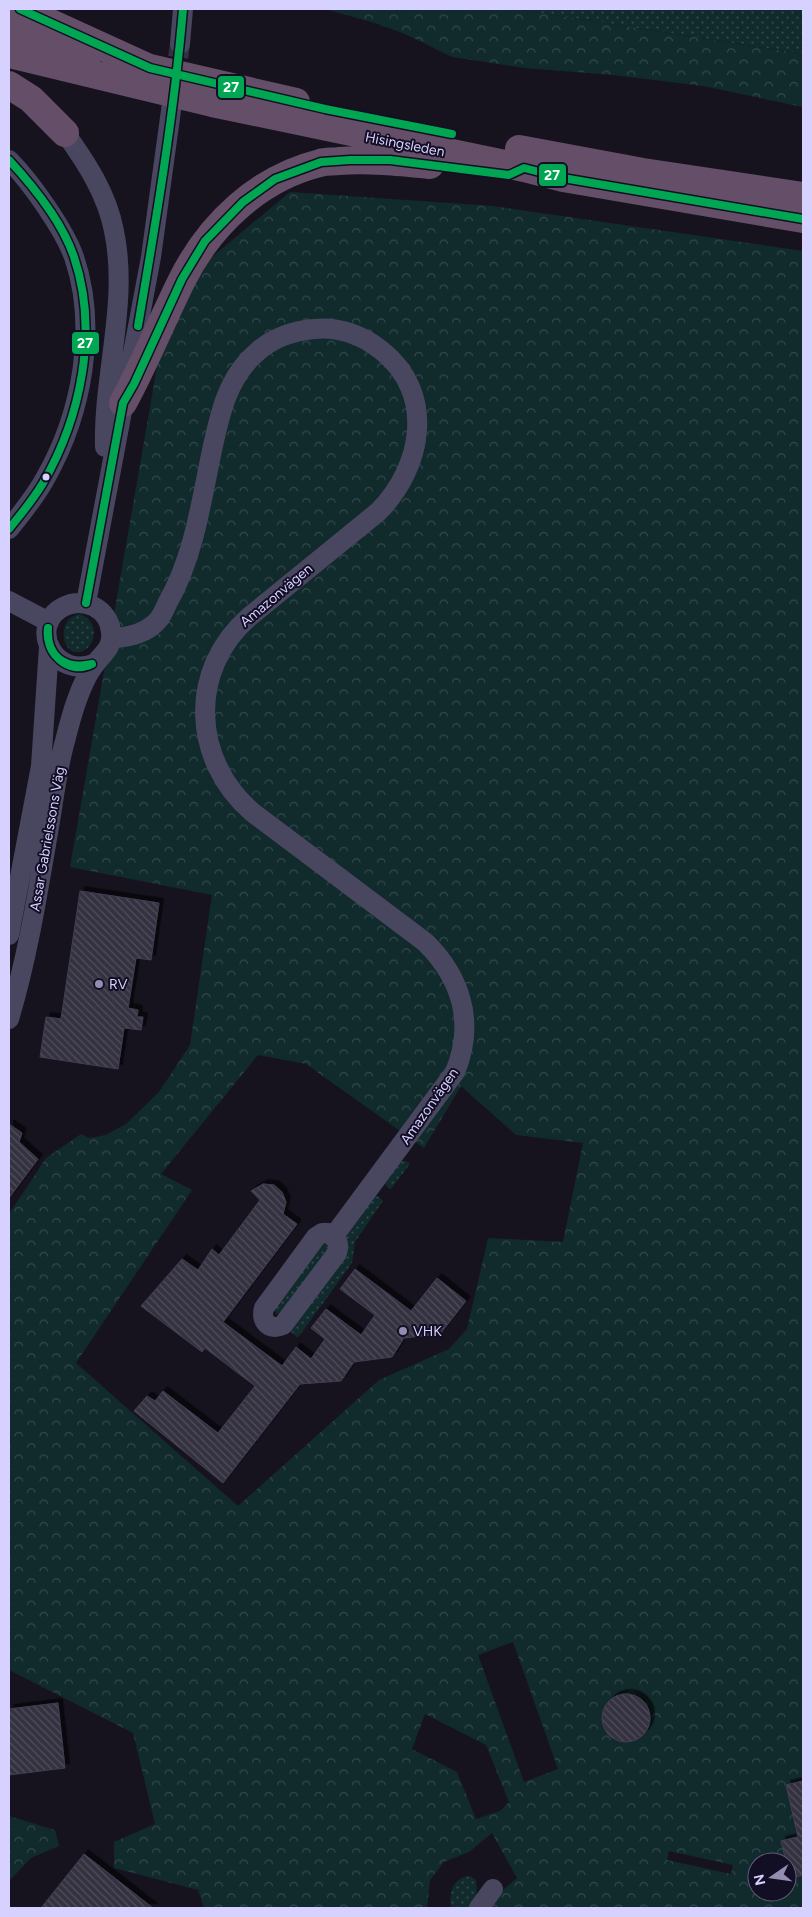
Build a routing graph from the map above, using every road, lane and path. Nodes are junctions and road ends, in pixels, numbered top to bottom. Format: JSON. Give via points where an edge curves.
{"nodes":[{"id":1,"x":20,"y":9,"type":"edge"},
{"id":2,"x":183,"y":9,"type":"edge"},
{"id":3,"x":9,"y":33,"type":"edge"},
{"id":4,"x":180,"y":44,"type":"tunnel mouth"},
{"id":5,"x":9,"y":54,"type":"edge"},
{"id":6,"x":150,"y":68,"type":"junction"},
{"id":7,"x":9,"y":85,"type":"edge"},
{"id":8,"x":172,"y":103,"type":"tunnel mouth"},
{"id":9,"x":65,"y":133,"type":"joint"},
{"id":10,"x":9,"y":160,"type":"edge"},
{"id":11,"x":524,"y":168,"type":"junction"},
{"id":12,"x":803,"y":196,"type":"edge"},
{"id":13,"x":803,"y":219,"type":"edge"},
{"id":14,"x":123,"y":403,"type":"junction"},
{"id":15,"x":106,"y":497,"type":"junction"},
{"id":16,"x":9,"y":530,"type":"edge"},
{"id":17,"x":9,"y":601,"type":"edge"},
{"id":18,"x":86,"y":603,"type":"junction"},
{"id":19,"x":49,"y":622,"type":"junction"},
{"id":20,"x":112,"y":638,"type":"junction"},
{"id":21,"x":49,"y":647,"type":"junction"},
{"id":22,"x":96,"y":663,"type":"junction"},
{"id":23,"x":9,"y":935,"type":"edge"},
{"id":24,"x":9,"y":1019,"type":"edge"},
{"id":25,"x":333,"y":1236,"type":"junction"},
{"id":26,"x":493,"y":1889,"type":"dead end"},
{"id":27,"x":479,"y":1908,"type":"edge"}],
"edges":[{"from":1,"to":6,"type":"highway"},
{"from":2,"to":4,"type":"street"},
{"from":3,"to":6,"type":"highway","name":"Hisingsleden"},
{"from":5,"to":11,"type":"highway","name":"Hisingsleden","via":[[212,103]]},
{"from":6,"to":12,"type":"highway","name":"Hisingsleden","via":[[549,155]]},
{"from":7,"to":9,"type":"highway","via":[[31,99]]},
{"from":8,"to":14,"type":"street","via":[[156,228]]},
{"from":9,"to":15,"type":"street","via":[[94,178],[114,231],[119,291],[105,434]]},
{"from":10,"to":16,"type":"street","via":[[52,214],[73,255],[80,279],[86,329],[80,378],[62,444],[46,477]]},
{"from":11,"to":13,"type":"highway","name":"Hisingsleden","via":[[563,178]]},
{"from":11,"to":14,"type":"highway","via":[[509,175],[390,160],[350,160],[321,162],[275,179],[243,202],[205,241],[182,279]]},
{"from":14,"to":15,"type":"street"},
{"from":15,"to":18,"type":"street"},
{"from":17,"to":19,"type":"street"},
{"from":18,"to":19,"type":"street","via":[[64,606]]},
{"from":18,"to":20,"type":"street","via":[[105,616]]},
{"from":19,"to":21,"type":"street"},
{"from":20,"to":22,"type":"street","via":[[108,650]]},
{"from":20,"to":25,"type":"street","name":"Amazonvägen","via":[[134,635],[150,627],[159,619],[175,590],[190,551],[221,411],[232,384],[247,362],[281,337],[319,328],[352,334],[384,352],[404,377],[416,407],[417,438],[405,475],[395,493],[378,512],[253,613],[231,635],[212,669],[205,706],[212,757],[238,800],[425,942],[448,968],[460,996],[464,1029],[455,1072]]},
{"from":21,"to":22,"type":"street","via":[[69,666]]},
{"from":21,"to":23,"type":"street","name":"Assar Gabrielssons Väg","via":[[40,766]]},
{"from":22,"to":24,"type":"street","name":"Assar Gabrielssons Väg","via":[[82,684],[64,741],[31,933]]},
{"from":25,"to":25,"type":"street","via":[[329,1233],[316,1237],[264,1308],[263,1320],[271,1327],[283,1325],[338,1253],[338,1241]]},
{"from":26,"to":27,"type":"street"}]}
